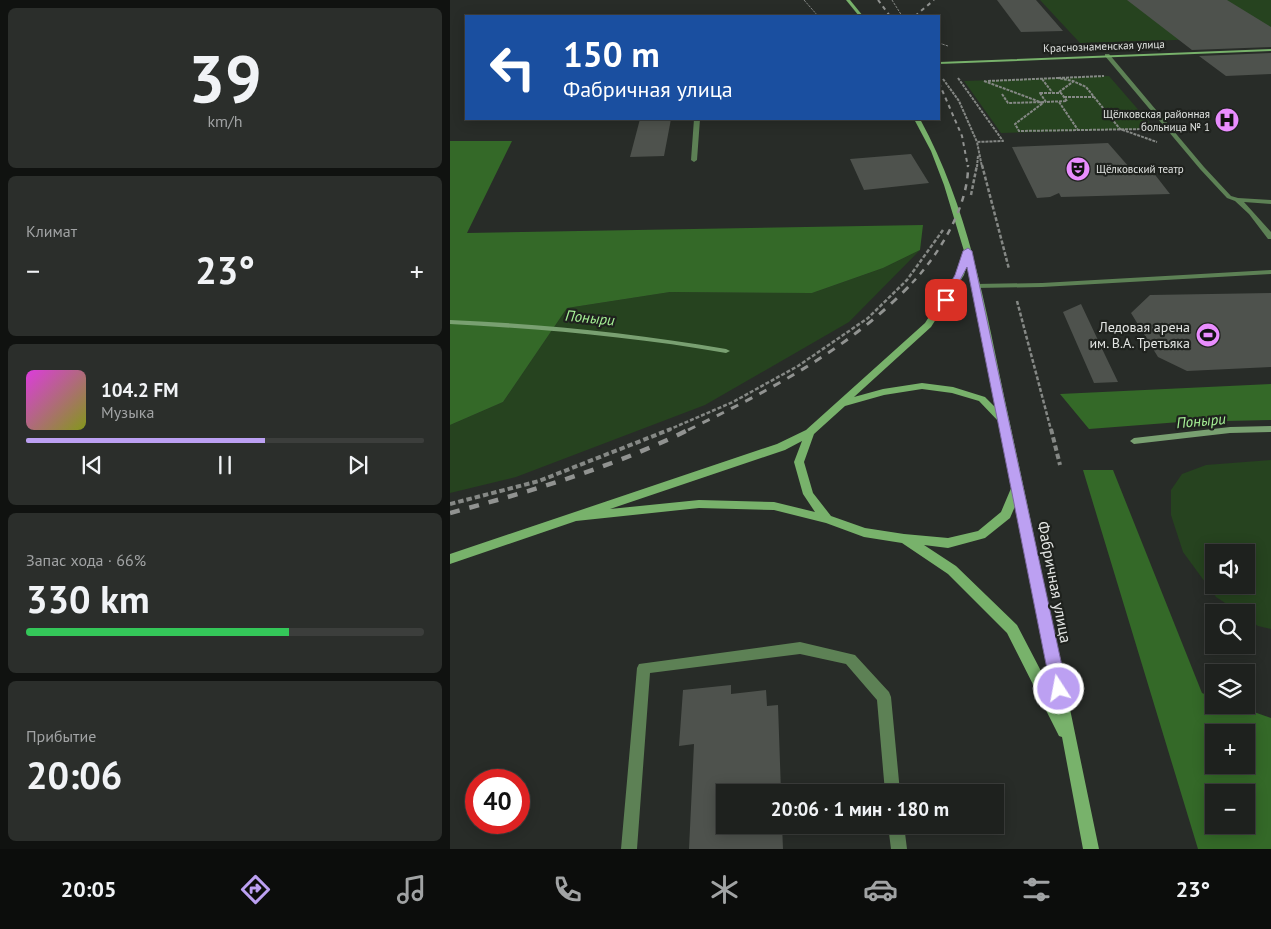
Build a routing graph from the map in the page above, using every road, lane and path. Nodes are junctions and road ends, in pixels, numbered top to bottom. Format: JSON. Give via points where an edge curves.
{"nodes":[{"id":1,"x":804,"y":0,"type":"edge"},
{"id":2,"x":848,"y":0,"type":"edge"},
{"id":3,"x":892,"y":0,"type":"edge"},
{"id":4,"x":817,"y":15,"type":"edge"},
{"id":5,"x":860,"y":15,"type":"edge"},
{"id":6,"x":901,"y":15,"type":"edge"},
{"id":7,"x":1271,"y":50,"type":"edge"},
{"id":8,"x":1107,"y":55,"type":"junction"},
{"id":9,"x":940,"y":63,"type":"edge"},
{"id":10,"x":954,"y":73,"type":"dead end"},
{"id":11,"x":940,"y":75,"type":"edge"},
{"id":12,"x":1107,"y":76,"type":"dead end"},
{"id":13,"x":1078,"y":77,"type":"junction"},
{"id":14,"x":1058,"y":78,"type":"junction"},
{"id":15,"x":1042,"y":79,"type":"junction"},
{"id":16,"x":1013,"y":80,"type":"junction"},
{"id":17,"x":1073,"y":81,"type":"junction"},
{"id":18,"x":1007,"y":90,"type":"junction"},
{"id":19,"x":1052,"y":93,"type":"junction"},
{"id":20,"x":1057,"y":93,"type":"junction"},
{"id":21,"x":1002,"y":94,"type":"dead end"},
{"id":22,"x":1064,"y":97,"type":"junction"},
{"id":23,"x":1095,"y":97,"type":"junction"},
{"id":24,"x":1058,"y":101,"type":"junction"},
{"id":25,"x":1044,"y":102,"type":"junction"},
{"id":26,"x":697,"y":120,"type":"edge"},
{"id":27,"x":918,"y":120,"type":"edge"},
{"id":28,"x":1120,"y":129,"type":"junction"},
{"id":29,"x":1152,"y":129,"type":"dead end"},
{"id":30,"x":1078,"y":130,"type":"junction"},
{"id":31,"x":977,"y":142,"type":"junction"},
{"id":32,"x":1158,"y":142,"type":"dead end"},
{"id":33,"x":978,"y":149,"type":"junction"},
{"id":34,"x":694,"y":160,"type":"dead end"},
{"id":35,"x":1237,"y":200,"type":"junction"},
{"id":36,"x":1271,"y":202,"type":"edge"},
{"id":37,"x":945,"y":227,"type":"dead end"},
{"id":38,"x":962,"y":227,"type":"junction"},
{"id":39,"x":1271,"y":237,"type":"edge"},
{"id":40,"x":968,"y":251,"type":"junction"},
{"id":41,"x":1271,"y":272,"type":"edge"},
{"id":42,"x":1013,"y":285,"type":"junction"},
{"id":43,"x":975,"y":286,"type":"junction"},
{"id":44,"x":843,"y":404,"type":"junction"},
{"id":45,"x":1004,"y":421,"type":"junction"},
{"id":46,"x":810,"y":432,"type":"junction"},
{"id":47,"x":1060,"y":465,"type":"dead end"},
{"id":48,"x":1018,"y":486,"type":"junction"},
{"id":49,"x":450,"y":504,"type":"edge"},
{"id":50,"x":577,"y":517,"type":"junction"},
{"id":51,"x":827,"y":519,"type":"junction"},
{"id":52,"x":904,"y":539,"type":"junction"},
{"id":53,"x":450,"y":559,"type":"edge"},
{"id":54,"x":1070,"y":743,"type":"junction"},
{"id":55,"x":892,"y":784,"type":"edge"},
{"id":56,"x":897,"y":834,"type":"edge"},
{"id":57,"x":629,"y":849,"type":"edge"},
{"id":58,"x":899,"y":849,"type":"edge"},
{"id":59,"x":1091,"y":849,"type":"edge"}],
"edges":[{"from":1,"to":4,"type":"path"},
{"from":2,"to":5,"type":"street"},
{"from":3,"to":6,"type":"path"},
{"from":7,"to":8,"type":"street","name":"Краснознаменская улица"},
{"from":8,"to":9,"type":"street","name":"Краснознаменская улица"},
{"from":8,"to":35,"type":"lane","via":[[1202,168],[1229,197]]},
{"from":10,"to":31,"type":"path","via":[[1002,141]]},
{"from":11,"to":31,"type":"path","via":[[959,101]]},
{"from":12,"to":13,"type":"path"},
{"from":13,"to":14,"type":"path"},
{"from":13,"to":17,"type":"path"},
{"from":14,"to":15,"type":"path"},
{"from":14,"to":17,"type":"path"},
{"from":15,"to":16,"type":"path"},
{"from":15,"to":19,"type":"path"},
{"from":16,"to":18,"type":"path"},
{"from":16,"to":18,"type":"path","via":[[984,81]]},
{"from":17,"to":20,"type":"path"},
{"from":17,"to":23,"type":"path","via":[[1086,87]]},
{"from":18,"to":25,"type":"path"},
{"from":19,"to":20,"type":"path"},
{"from":19,"to":25,"type":"path","via":[[1040,93]]},
{"from":20,"to":22,"type":"path"},
{"from":21,"to":25,"type":"path","via":[[1008,103]]},
{"from":22,"to":23,"type":"path"},
{"from":22,"to":24,"type":"path","via":[[1067,101]]},
{"from":23,"to":28,"type":"path"},
{"from":24,"to":25,"type":"path"},
{"from":24,"to":30,"type":"path"},
{"from":25,"to":30,"type":"path","via":[[1015,124],[1019,131]]},
{"from":26,"to":34,"type":"lane"},
{"from":27,"to":38,"type":"street","name":"Фабричная улица","via":[[941,163]]},
{"from":28,"to":29,"type":"path"},
{"from":28,"to":30,"type":"path"},
{"from":28,"to":32,"type":"path"},
{"from":31,"to":33,"type":"path"},
{"from":33,"to":38,"type":"path","via":[[976,173]]},
{"from":33,"to":42,"type":"path"},
{"from":35,"to":36,"type":"lane"},
{"from":35,"to":39,"type":"lane"},
{"from":37,"to":49,"type":"path","via":[[907,280],[868,318],[798,366],[733,402],[644,441],[539,482]]},
{"from":38,"to":40,"type":"street","name":"Фабричная улица"},
{"from":40,"to":43,"type":"street","name":"Фабричная улица"},
{"from":40,"to":44,"type":"street","via":[[960,275],[928,325]]},
{"from":41,"to":42,"type":"lane"},
{"from":42,"to":43,"type":"lane"},
{"from":42,"to":47,"type":"path"},
{"from":43,"to":45,"type":"street","name":"Фабричная улица"},
{"from":44,"to":45,"type":"street","via":[[883,392],[922,386],[953,390],[982,399]]},
{"from":44,"to":46,"type":"street"},
{"from":45,"to":48,"type":"street","name":"Фабричная улица"},
{"from":46,"to":50,"type":"street","via":[[781,447]]},
{"from":46,"to":51,"type":"street","via":[[799,462],[808,494]]},
{"from":48,"to":52,"type":"street","name":"Фабричная улица","via":[[1006,515],[981,535],[948,543]]},
{"from":48,"to":54,"type":"street","name":"Фабричная улица"},
{"from":50,"to":51,"type":"street","name":"Фабричная улица","via":[[699,504],[774,506]]},
{"from":50,"to":53,"type":"street"},
{"from":51,"to":52,"type":"street","name":"Фабричная улица","via":[[864,532]]},
{"from":52,"to":54,"type":"street","name":"Фабричная улица","via":[[952,570],[1012,629]]},
{"from":54,"to":59,"type":"street","name":"Фабричная улица"},
{"from":55,"to":57,"type":"lane","via":[[884,698],[850,659],[800,648],[644,668]]},
{"from":56,"to":58,"type":"lane"}]}
